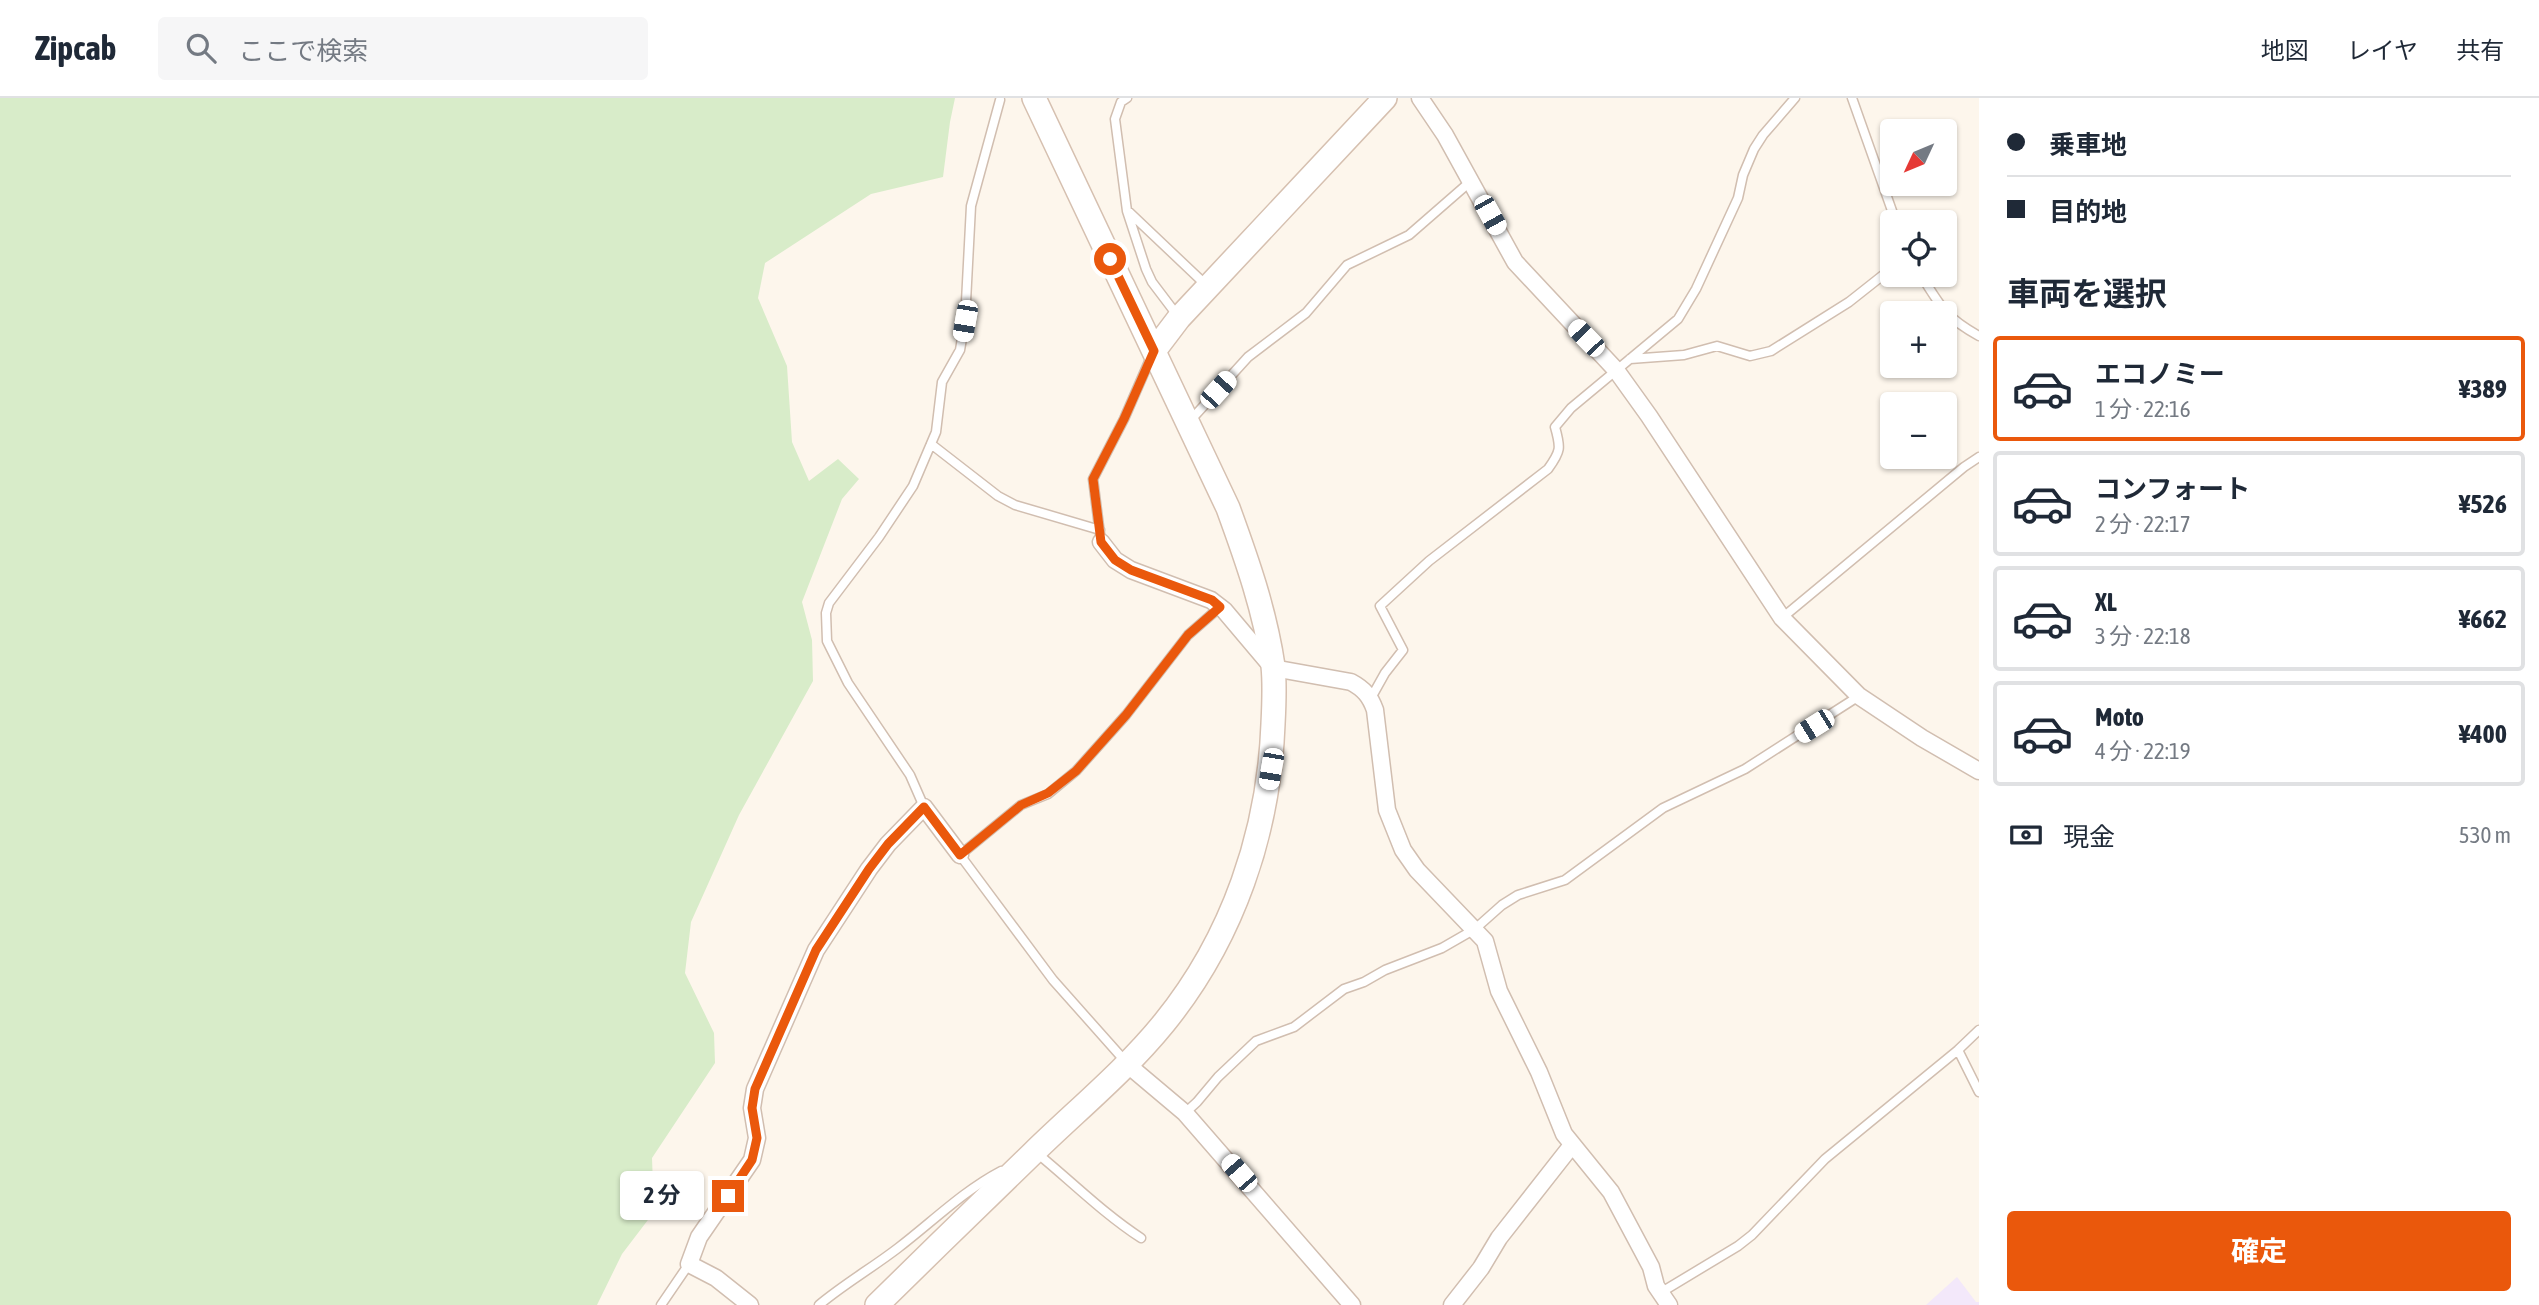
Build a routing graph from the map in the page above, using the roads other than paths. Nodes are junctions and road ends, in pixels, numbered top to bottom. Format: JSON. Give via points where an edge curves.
{"nodes":[{"id":1,"x":1034,"y":98,"type":"edge"},
{"id":2,"x":1127,"y":98,"type":"edge"},
{"id":3,"x":1385,"y":98,"type":"edge"},
{"id":4,"x":1420,"y":98,"type":"edge"},
{"id":5,"x":1795,"y":98,"type":"edge"},
{"id":6,"x":1852,"y":98,"type":"edge"},
{"id":7,"x":1000,"y":100,"type":"dead end"},
{"id":8,"x":1471,"y":181,"type":"junction"},
{"id":9,"x":1892,"y":210,"type":"edge"},
{"id":10,"x":1127,"y":211,"type":"junction"},
{"id":11,"x":1880,"y":277,"type":"edge"},
{"id":12,"x":1208,"y":287,"type":"junction"},
{"id":13,"x":1929,"y":287,"type":"edge"},
{"id":14,"x":1179,"y":317,"type":"junction"},
{"id":15,"x":1979,"y":336,"type":"edge"},
{"id":16,"x":1154,"y":351,"type":"junction"},
{"id":17,"x":1629,"y":359,"type":"junction"},
{"id":18,"x":1616,"y":370,"type":"junction"},
{"id":19,"x":1188,"y":424,"type":"junction"},
{"id":20,"x":931,"y":444,"type":"junction"},
{"id":21,"x":1979,"y":457,"type":"edge"},
{"id":22,"x":1100,"y":536,"type":"junction"},
{"id":23,"x":1220,"y":607,"type":"junction"},
{"id":24,"x":1782,"y":618,"type":"junction"},
{"id":25,"x":1273,"y":668,"type":"junction"},
{"id":26,"x":1859,"y":696,"type":"junction"},
{"id":27,"x":1371,"y":698,"type":"junction"},
{"id":28,"x":1979,"y":771,"type":"edge"},
{"id":29,"x":924,"y":807,"type":"junction"},
{"id":30,"x":960,"y":855,"type":"junction"},
{"id":31,"x":1475,"y":929,"type":"junction"},
{"id":32,"x":1979,"y":1030,"type":"edge"},
{"id":33,"x":1958,"y":1050,"type":"junction"},
{"id":34,"x":1128,"y":1065,"type":"junction"},
{"id":35,"x":1979,"y":1092,"type":"edge"},
{"id":36,"x":1185,"y":1113,"type":"junction"},
{"id":37,"x":1572,"y":1145,"type":"junction"},
{"id":38,"x":1034,"y":1152,"type":"junction"},
{"id":39,"x":1014,"y":1172,"type":"junction"},
{"id":40,"x":1140,"y":1238,"type":"dead end"},
{"id":41,"x":689,"y":1264,"type":"junction"},
{"id":42,"x":1665,"y":1299,"type":"edge"},
{"id":43,"x":661,"y":1305,"type":"edge"},
{"id":44,"x":750,"y":1305,"type":"edge"},
{"id":45,"x":819,"y":1305,"type":"edge"},
{"id":46,"x":877,"y":1305,"type":"edge"},
{"id":47,"x":1352,"y":1305,"type":"edge"},
{"id":48,"x":1452,"y":1305,"type":"edge"}],
"edges":[{"from":1,"to":16,"type":"street"},
{"from":2,"to":10,"type":"lane","via":[[1115,119]]},
{"from":3,"to":12,"type":"street"},
{"from":4,"to":8,"type":"street"},
{"from":5,"to":17,"type":"lane","via":[[1754,149],[1738,198],[1678,319]]},
{"from":6,"to":9,"type":"lane"},
{"from":7,"to":20,"type":"lane","via":[[971,206],[960,350],[942,382]]},
{"from":8,"to":18,"type":"street","via":[[1515,262]]},
{"from":8,"to":19,"type":"lane","via":[[1409,235],[1347,265],[1306,313],[1248,357]]},
{"from":10,"to":12,"type":"lane"},
{"from":10,"to":14,"type":"lane","via":[[1149,276]]},
{"from":11,"to":17,"type":"lane","via":[[1771,351],[1750,356],[1717,346],[1684,355]]},
{"from":12,"to":14,"type":"street"},
{"from":13,"to":15,"type":"lane","via":[[1945,313]]},
{"from":14,"to":16,"type":"street"},
{"from":16,"to":19,"type":"street"},
{"from":16,"to":22,"type":"lane","via":[[1093,479]]},
{"from":17,"to":18,"type":"lane"},
{"from":18,"to":24,"type":"street"},
{"from":18,"to":27,"type":"lane","via":[[1555,427],[1559,453],[1548,469],[1429,561],[1380,606],[1403,650]]},
{"from":19,"to":25,"type":"street","via":[[1241,543],[1262,609]]},
{"from":20,"to":22,"type":"lane","via":[[998,496]]},
{"from":20,"to":29,"type":"lane","via":[[912,486],[826,613],[827,641],[848,683],[910,775]]},
{"from":21,"to":24,"type":"lane"},
{"from":22,"to":23,"type":"street","via":[[1115,560],[1131,570]]},
{"from":23,"to":25,"type":"street"},
{"from":23,"to":30,"type":"lane","via":[[1188,635],[1076,771],[1048,793],[1021,805]]},
{"from":24,"to":26,"type":"street"},
{"from":25,"to":27,"type":"street","via":[[1351,682]]},
{"from":25,"to":34,"type":"street","via":[[1271,769],[1255,849],[1242,887],[1191,986]]},
{"from":26,"to":28,"type":"street"},
{"from":26,"to":31,"type":"lane","via":[[1745,769],[1663,808],[1565,880],[1518,895]]},
{"from":27,"to":31,"type":"street","via":[[1387,810],[1403,850]]},
{"from":29,"to":30,"type":"street"},
{"from":29,"to":41,"type":"street","via":[[869,869],[816,950],[755,1089],[752,1108],[757,1138],[752,1160],[699,1237]]},
{"from":30,"to":34,"type":"lane","via":[[1053,980]]},
{"from":31,"to":36,"type":"lane","via":[[1442,948],[1344,989],[1294,1027],[1256,1041]]},
{"from":31,"to":37,"type":"street","via":[[1485,941],[1499,991]]},
{"from":32,"to":33,"type":"lane"},
{"from":33,"to":35,"type":"lane"},
{"from":33,"to":42,"type":"lane","via":[[1849,1138],[1738,1247]]},
{"from":34,"to":36,"type":"street"},
{"from":34,"to":38,"type":"street"},
{"from":36,"to":47,"type":"street"},
{"from":37,"to":42,"type":"street","via":[[1611,1192]]},
{"from":37,"to":48,"type":"street"},
{"from":38,"to":39,"type":"street"},
{"from":38,"to":40,"type":"lane"},
{"from":39,"to":45,"type":"lane","via":[[1005,1169],[976,1184]]},
{"from":39,"to":46,"type":"street"},
{"from":41,"to":43,"type":"lane"},
{"from":41,"to":44,"type":"street"}]}
